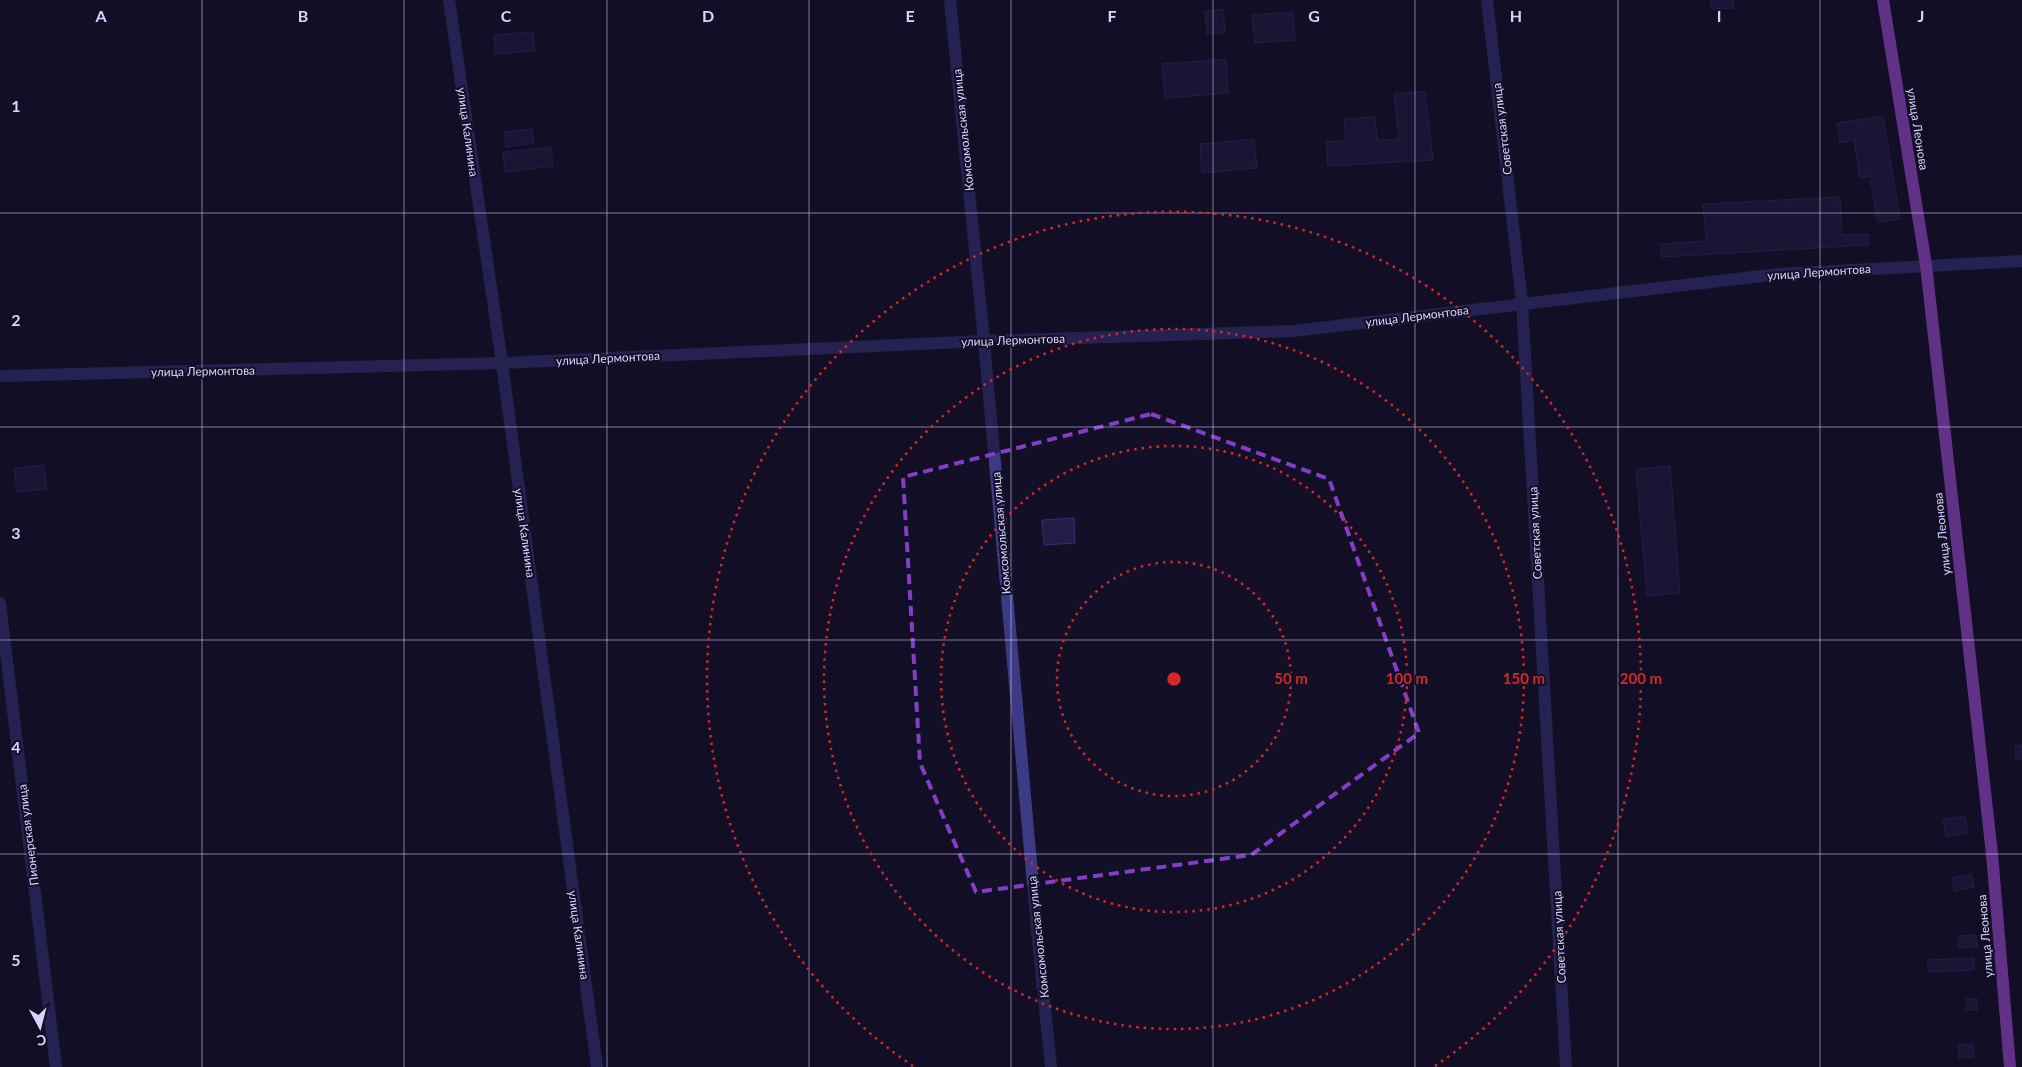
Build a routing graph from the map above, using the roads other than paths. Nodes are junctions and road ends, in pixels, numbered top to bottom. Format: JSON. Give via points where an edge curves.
{"nodes":[{"id":1,"x":449,"y":0,"type":"edge"},
{"id":2,"x":950,"y":0,"type":"edge"},
{"id":3,"x":1488,"y":0,"type":"edge"},
{"id":4,"x":1883,"y":0,"type":"edge"},
{"id":5,"x":2022,"y":261,"type":"edge"},
{"id":6,"x":1926,"y":265,"type":"junction"},
{"id":7,"x":1522,"y":303,"type":"junction"},
{"id":8,"x":984,"y":341,"type":"junction"},
{"id":9,"x":502,"y":363,"type":"junction"},
{"id":10,"x":0,"y":376,"type":"edge"},
{"id":11,"x":0,"y":603,"type":"edge"},
{"id":12,"x":56,"y":1067,"type":"edge"},
{"id":13,"x":597,"y":1067,"type":"edge"},
{"id":14,"x":1051,"y":1067,"type":"edge"},
{"id":15,"x":1566,"y":1067,"type":"edge"},
{"id":16,"x":2010,"y":1067,"type":"edge"}],
"edges":[{"from":1,"to":9,"type":"street","name":"улица Калинина"},
{"from":2,"to":8,"type":"street","name":"Комсомольская улица"},
{"from":3,"to":7,"type":"street","name":"Советская улица"},
{"from":4,"to":6,"type":"main road","name":"улица Леонова"},
{"from":5,"to":6,"type":"street","name":"улица Лермонтова"},
{"from":6,"to":7,"type":"street","name":"улица Лермонтова","via":[[1780,274]]},
{"from":6,"to":16,"type":"main road","name":"улица Леонова","via":[[1992,854]]},
{"from":7,"to":8,"type":"street","name":"улица Лермонтова","via":[[1293,331]]},
{"from":7,"to":15,"type":"street","name":"Советская улица"},
{"from":8,"to":9,"type":"street","name":"улица Лермонтова"},
{"from":8,"to":14,"type":"street","name":"Комсомольская улица"},
{"from":9,"to":10,"type":"street","name":"улица Лермонтова"},
{"from":9,"to":13,"type":"street","name":"улица Калинина"},
{"from":11,"to":12,"type":"street","name":"Пионерская улица"}]}
